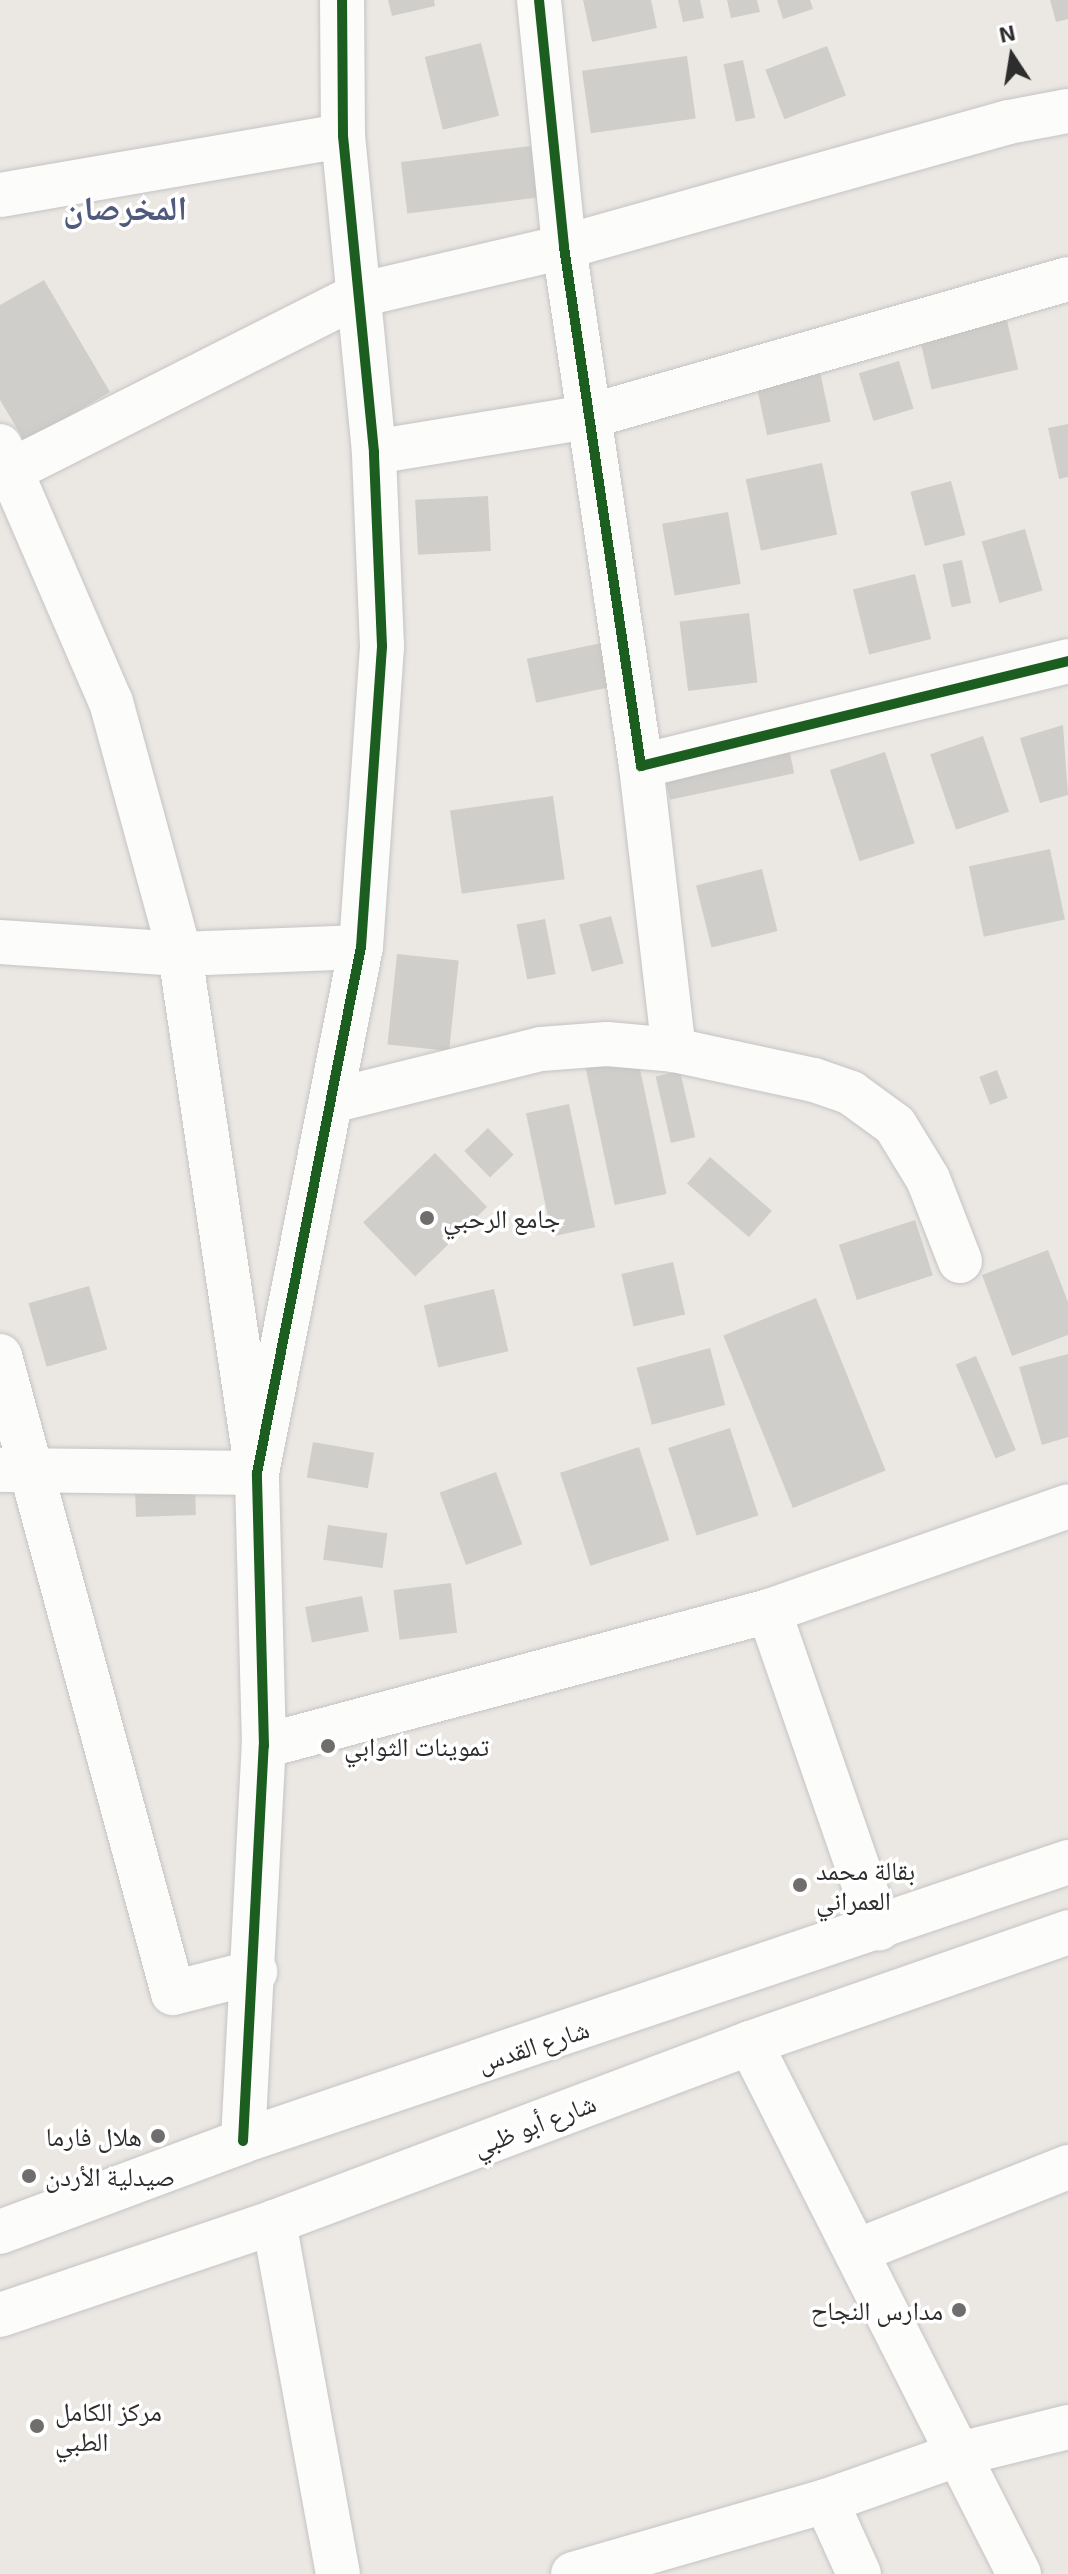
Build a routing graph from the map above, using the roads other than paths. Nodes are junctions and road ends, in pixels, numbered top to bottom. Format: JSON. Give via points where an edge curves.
{"nodes":[{"id":1,"x":342,"y":0,"type":"edge"},
{"id":2,"x":539,"y":0,"type":"edge"},
{"id":3,"x":1068,"y":111,"type":"edge"},
{"id":4,"x":343,"y":136,"type":"junction"},
{"id":5,"x":0,"y":195,"type":"edge"},
{"id":6,"x":564,"y":247,"type":"junction"},
{"id":7,"x":1068,"y":279,"type":"edge"},
{"id":8,"x":359,"y":295,"type":"junction"},
{"id":9,"x":587,"y":417,"type":"junction"},
{"id":10,"x":374,"y":452,"type":"junction"},
{"id":11,"x":7,"y":458,"type":"edge"},
{"id":12,"x":1068,"y":661,"type":"edge"},
{"id":13,"x":641,"y":766,"type":"junction"},
{"id":14,"x":0,"y":942,"type":"edge"},
{"id":15,"x":361,"y":947,"type":"junction"},
{"id":16,"x":180,"y":954,"type":"junction"},
{"id":17,"x":674,"y":1050,"type":"junction"},
{"id":18,"x":332,"y":1101,"type":"junction"},
{"id":19,"x":960,"y":1261,"type":"dead end"},
{"id":20,"x":0,"y":1356,"type":"edge"},
{"id":21,"x":15,"y":1470,"type":"edge"},
{"id":22,"x":257,"y":1473,"type":"junction"},
{"id":23,"x":1068,"y":1506,"type":"edge"},
{"id":24,"x":769,"y":1611,"type":"junction"},
{"id":25,"x":264,"y":1746,"type":"junction"},
{"id":26,"x":1068,"y":1862,"type":"edge"},
{"id":27,"x":879,"y":1929,"type":"junction"},
{"id":28,"x":1068,"y":1932,"type":"edge"},
{"id":29,"x":255,"y":1972,"type":"junction"},
{"id":30,"x":750,"y":2043,"type":"junction"},
{"id":31,"x":243,"y":2141,"type":"junction"},
{"id":32,"x":1068,"y":2167,"type":"edge"},
{"id":33,"x":274,"y":2222,"type":"junction"},
{"id":34,"x":0,"y":2232,"type":"edge"},
{"id":35,"x":857,"y":2251,"type":"junction"},
{"id":36,"x":0,"y":2315,"type":"edge"},
{"id":37,"x":1068,"y":2427,"type":"edge"},
{"id":38,"x":959,"y":2454,"type":"junction"},
{"id":39,"x":826,"y":2501,"type":"junction"},
{"id":40,"x":656,"y":2564,"type":"edge"},
{"id":41,"x":338,"y":2574,"type":"edge"},
{"id":42,"x":573,"y":2574,"type":"edge"},
{"id":43,"x":859,"y":2574,"type":"edge"},
{"id":44,"x":1019,"y":2574,"type":"edge"}],
"edges":[{"from":1,"to":4,"type":"street"},
{"from":2,"to":6,"type":"street"},
{"from":3,"to":6,"type":"street","via":[[1009,122]]},
{"from":4,"to":5,"type":"street"},
{"from":4,"to":8,"type":"street"},
{"from":6,"to":8,"type":"street"},
{"from":6,"to":9,"type":"street"},
{"from":7,"to":9,"type":"street"},
{"from":8,"to":10,"type":"street"},
{"from":8,"to":11,"type":"street"},
{"from":9,"to":10,"type":"street"},
{"from":9,"to":13,"type":"street"},
{"from":10,"to":15,"type":"street","via":[[382,646]]},
{"from":11,"to":16,"type":"street","via":[[111,702]]},
{"from":12,"to":13,"type":"street"},
{"from":13,"to":17,"type":"street"},
{"from":14,"to":16,"type":"street"},
{"from":15,"to":16,"type":"street"},
{"from":15,"to":18,"type":"street"},
{"from":16,"to":22,"type":"street"},
{"from":17,"to":18,"type":"street","via":[[607,1044],[541,1049]]},
{"from":17,"to":19,"type":"street","via":[[814,1080],[851,1093],[895,1125],[928,1179]]},
{"from":18,"to":22,"type":"street"},
{"from":20,"to":21,"type":"street"},
{"from":21,"to":22,"type":"street"},
{"from":21,"to":29,"type":"street","via":[[173,1993]]},
{"from":22,"to":25,"type":"street"},
{"from":23,"to":24,"type":"street"},
{"from":24,"to":25,"type":"street"},
{"from":24,"to":27,"type":"street"},
{"from":25,"to":29,"type":"street"},
{"from":26,"to":27,"type":"street","name":"شارع القدس"},
{"from":27,"to":31,"type":"street","name":"شارع القدس"},
{"from":28,"to":30,"type":"street","name":"شارع أبو ظبي"},
{"from":29,"to":31,"type":"street"},
{"from":30,"to":33,"type":"street","name":"شارع أبو ظبي"},
{"from":30,"to":35,"type":"street"},
{"from":31,"to":34,"type":"street","name":"شارع القدس"},
{"from":32,"to":35,"type":"street"},
{"from":33,"to":36,"type":"street","name":"شارع أبو ظبي"},
{"from":33,"to":41,"type":"street"},
{"from":35,"to":38,"type":"street"},
{"from":37,"to":38,"type":"street"},
{"from":38,"to":39,"type":"street"},
{"from":38,"to":44,"type":"street"},
{"from":39,"to":40,"type":"street"},
{"from":39,"to":43,"type":"street"},
{"from":40,"to":42,"type":"street"}]}
